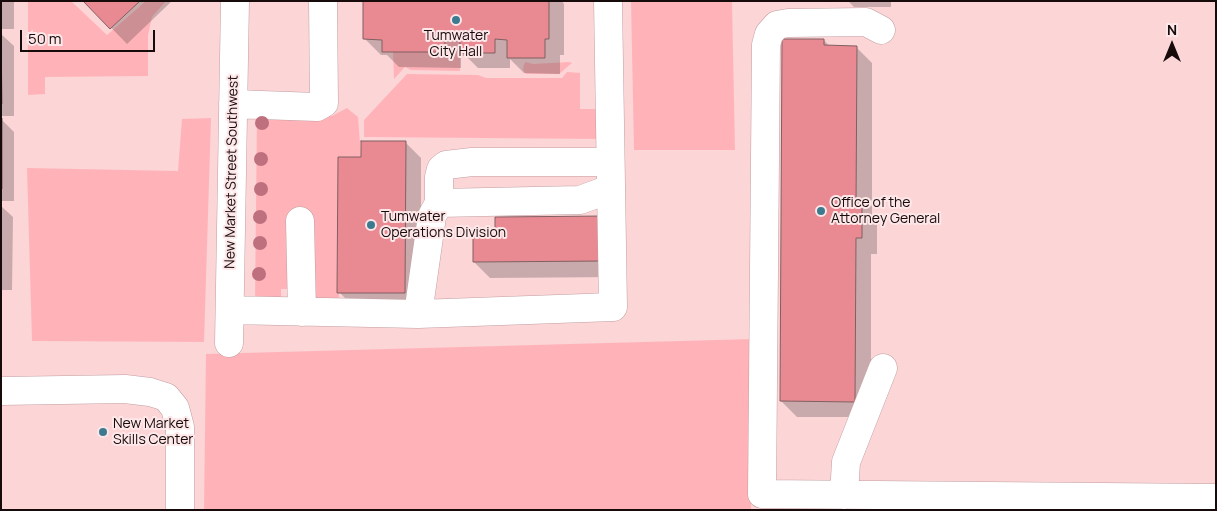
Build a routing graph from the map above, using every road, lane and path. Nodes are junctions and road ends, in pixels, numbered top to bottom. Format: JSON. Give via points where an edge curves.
{"nodes":[{"id":1,"x":235,"y":1,"type":"edge"},
{"id":2,"x":323,"y":1,"type":"edge"},
{"id":3,"x":608,"y":1,"type":"edge"},
{"id":4,"x":881,"y":30,"type":"dead end"},
{"id":5,"x":233,"y":104,"type":"junction"},
{"id":6,"x":610,"y":162,"type":"junction"},
{"id":7,"x":610,"y":189,"type":"junction"},
{"id":8,"x":439,"y":203,"type":"junction"},
{"id":9,"x":300,"y":221,"type":"dead end"},
{"id":10,"x":230,"y":310,"type":"junction"},
{"id":11,"x":302,"y":312,"type":"junction"},
{"id":12,"x":418,"y":314,"type":"junction"},
{"id":13,"x":229,"y":343,"type":"dead end"},
{"id":14,"x":883,"y":368,"type":"dead end"},
{"id":15,"x":1,"y":391,"type":"edge"},
{"id":16,"x":844,"y":495,"type":"junction"},
{"id":17,"x":1216,"y":498,"type":"edge"},
{"id":18,"x":1104,"y":503,"type":"edge"},
{"id":19,"x":180,"y":510,"type":"edge"}],
"edges":[{"from":1,"to":5,"type":"lane","name":"New Market Street Southwest"},
{"from":2,"to":5,"type":"lane","via":[[324,103],[317,107]]},
{"from":3,"to":6,"type":"lane"},
{"from":4,"to":16,"type":"lane","via":[[866,22],[788,23],[777,25],[769,34],[766,45],[762,494]]},
{"from":5,"to":10,"type":"lane","name":"New Market Street Southwest"},
{"from":6,"to":7,"type":"lane"},
{"from":6,"to":8,"type":"lane","via":[[472,162],[446,165],[439,177]]},
{"from":7,"to":8,"type":"lane","via":[[580,200]]},
{"from":7,"to":12,"type":"lane","via":[[613,307]]},
{"from":8,"to":12,"type":"lane","via":[[432,216]]},
{"from":9,"to":11,"type":"lane"},
{"from":10,"to":11,"type":"lane"},
{"from":10,"to":13,"type":"lane","name":"New Market Street Southwest"},
{"from":11,"to":12,"type":"lane"},
{"from":14,"to":16,"type":"lane","via":[[846,462]]},
{"from":15,"to":19,"type":"lane","via":[[125,389],[166,397],[175,408],[180,427]]},
{"from":16,"to":18,"type":"lane"},
{"from":17,"to":18,"type":"lane"}]}
